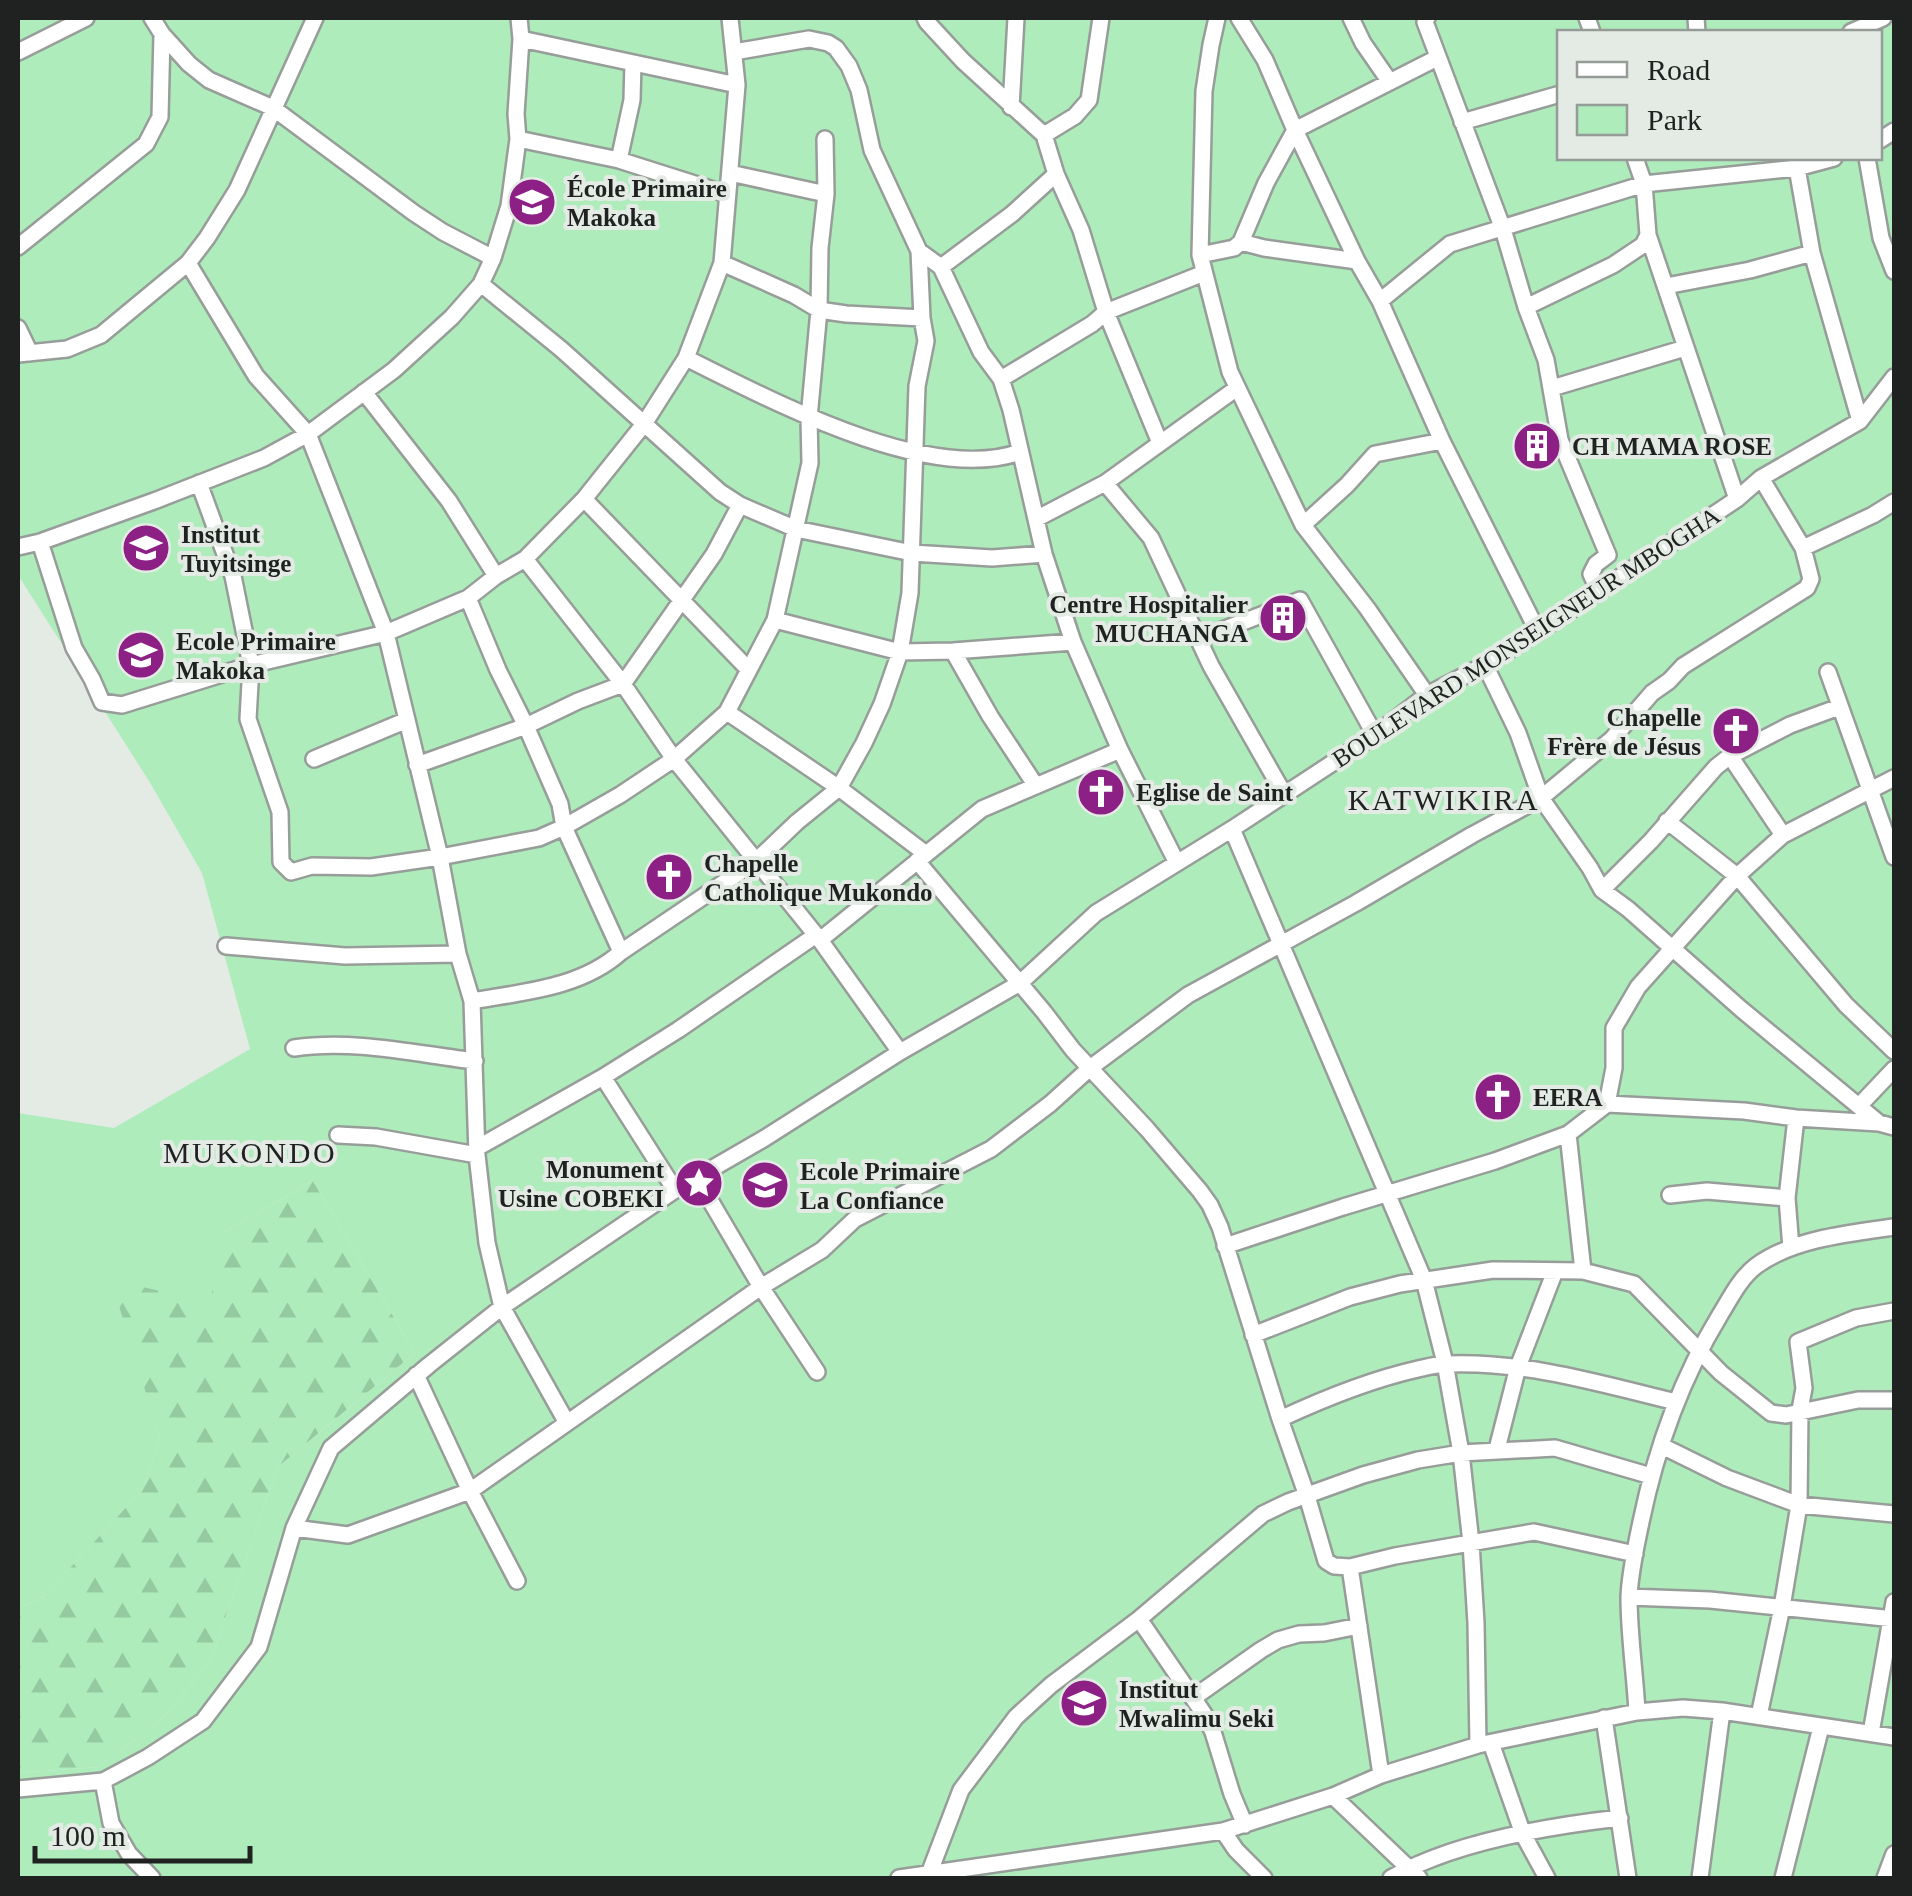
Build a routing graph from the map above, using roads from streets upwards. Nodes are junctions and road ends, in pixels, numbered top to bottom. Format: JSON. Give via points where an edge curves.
{"nodes":[{"id":1,"x":86,"y":18,"type":"edge"},
{"id":2,"x":152,"y":18,"type":"edge"},
{"id":3,"x":314,"y":18,"type":"edge"},
{"id":4,"x":520,"y":18,"type":"edge"},
{"id":5,"x":730,"y":18,"type":"edge"},
{"id":6,"x":925,"y":18,"type":"edge"},
{"id":7,"x":1016,"y":18,"type":"edge"},
{"id":8,"x":1101,"y":18,"type":"edge"},
{"id":9,"x":1218,"y":18,"type":"edge"},
{"id":10,"x":1238,"y":18,"type":"edge"},
{"id":11,"x":1351,"y":18,"type":"edge"},
{"id":12,"x":1426,"y":18,"type":"edge"},
{"id":13,"x":1883,"y":18,"type":"edge"},
{"id":14,"x":1856,"y":30,"type":"edge"},
{"id":15,"x":162,"y":34,"type":"junction"},
{"id":16,"x":521,"y":39,"type":"junction"},
{"id":17,"x":18,"y":52,"type":"edge"},
{"id":18,"x":734,"y":52,"type":"junction"},
{"id":19,"x":1437,"y":58,"type":"junction"},
{"id":20,"x":634,"y":63,"type":"junction"},
{"id":21,"x":1390,"y":82,"type":"junction"},
{"id":22,"x":738,"y":84,"type":"junction"},
{"id":23,"x":1557,"y":95,"type":"edge"},
{"id":24,"x":1011,"y":107,"type":"junction"},
{"id":25,"x":273,"y":108,"type":"junction"},
{"id":26,"x":1462,"y":122,"type":"junction"},
{"id":27,"x":1295,"y":130,"type":"junction"},
{"id":28,"x":1044,"y":136,"type":"junction"},
{"id":29,"x":518,"y":139,"type":"junction"},
{"id":30,"x":825,"y":139,"type":"dead end"},
{"id":31,"x":619,"y":160,"type":"junction"},
{"id":32,"x":1636,"y":160,"type":"edge"},
{"id":33,"x":1827,"y":160,"type":"edge"},
{"id":34,"x":1867,"y":160,"type":"edge"},
{"id":35,"x":1797,"y":168,"type":"junction"},
{"id":36,"x":730,"y":173,"type":"junction"},
{"id":37,"x":1056,"y":174,"type":"junction"},
{"id":38,"x":1644,"y":184,"type":"junction"},
{"id":39,"x":726,"y":194,"type":"junction"},
{"id":40,"x":826,"y":194,"type":"junction"},
{"id":41,"x":1503,"y":229,"type":"junction"},
{"id":42,"x":1648,"y":235,"type":"junction"},
{"id":43,"x":1241,"y":242,"type":"junction"},
{"id":44,"x":18,"y":246,"type":"edge"},
{"id":45,"x":919,"y":251,"type":"junction"},
{"id":46,"x":1812,"y":253,"type":"junction"},
{"id":47,"x":1200,"y":255,"type":"junction"},
{"id":48,"x":493,"y":258,"type":"junction"},
{"id":49,"x":1357,"y":261,"type":"junction"},
{"id":50,"x":188,"y":263,"type":"junction"},
{"id":51,"x":722,"y":263,"type":"junction"},
{"id":52,"x":942,"y":268,"type":"junction"},
{"id":53,"x":1894,"y":272,"type":"edge"},
{"id":54,"x":1204,"y":273,"type":"junction"},
{"id":55,"x":481,"y":284,"type":"junction"},
{"id":56,"x":1666,"y":286,"type":"junction"},
{"id":57,"x":1380,"y":301,"type":"junction"},
{"id":58,"x":1526,"y":307,"type":"junction"},
{"id":59,"x":819,"y":310,"type":"junction"},
{"id":60,"x":1106,"y":312,"type":"junction"},
{"id":61,"x":922,"y":318,"type":"junction"},
{"id":62,"x":18,"y":328,"type":"edge"},
{"id":63,"x":1685,"y":348,"type":"junction"},
{"id":64,"x":24,"y":354,"type":"edge"},
{"id":65,"x":686,"y":358,"type":"junction"},
{"id":66,"x":1894,"y":377,"type":"edge"},
{"id":67,"x":1001,"y":378,"type":"junction"},
{"id":68,"x":1236,"y":388,"type":"junction"},
{"id":69,"x":1552,"y":388,"type":"junction"},
{"id":70,"x":364,"y":392,"type":"junction"},
{"id":71,"x":809,"y":418,"type":"junction"},
{"id":72,"x":1860,"y":421,"type":"junction"},
{"id":73,"x":644,"y":424,"type":"junction"},
{"id":74,"x":308,"y":434,"type":"junction"},
{"id":75,"x":1442,"y":440,"type":"junction"},
{"id":76,"x":1160,"y":443,"type":"junction"},
{"id":77,"x":914,"y":452,"type":"junction"},
{"id":78,"x":1020,"y":452,"type":"junction"},
{"id":79,"x":1761,"y":478,"type":"junction"},
{"id":80,"x":199,"y":483,"type":"junction"},
{"id":81,"x":1105,"y":483,"type":"junction"},
{"id":82,"x":584,"y":499,"type":"junction"},
{"id":83,"x":1737,"y":499,"type":"junction"},
{"id":84,"x":1894,"y":502,"type":"edge"},
{"id":85,"x":740,"y":505,"type":"junction"},
{"id":86,"x":1036,"y":520,"type":"junction"},
{"id":87,"x":1303,"y":526,"type":"junction"},
{"id":88,"x":796,"y":529,"type":"junction"},
{"id":89,"x":40,"y":542,"type":"junction"},
{"id":90,"x":18,"y":547,"type":"edge"},
{"id":91,"x":1803,"y":548,"type":"junction"},
{"id":92,"x":912,"y":552,"type":"junction"},
{"id":93,"x":1044,"y":554,"type":"junction"},
{"id":94,"x":525,"y":559,"type":"junction"},
{"id":95,"x":496,"y":576,"type":"junction"},
{"id":96,"x":1599,"y":591,"type":"junction"},
{"id":97,"x":468,"y":598,"type":"junction"},
{"id":98,"x":682,"y":600,"type":"junction"},
{"id":99,"x":776,"y":620,"type":"junction"},
{"id":100,"x":1538,"y":632,"type":"junction"},
{"id":101,"x":386,"y":633,"type":"junction"},
{"id":102,"x":1199,"y":639,"type":"junction"},
{"id":103,"x":1073,"y":642,"type":"junction"},
{"id":104,"x":954,"y":651,"type":"junction"},
{"id":105,"x":900,"y":652,"type":"junction"},
{"id":106,"x":252,"y":665,"type":"junction"},
{"id":107,"x":1484,"y":665,"type":"junction"},
{"id":108,"x":750,"y":670,"type":"junction"},
{"id":109,"x":1828,"y":672,"type":"dead end"},
{"id":110,"x":623,"y":684,"type":"junction"},
{"id":111,"x":1427,"y":695,"type":"junction"},
{"id":112,"x":1839,"y":707,"type":"junction"},
{"id":113,"x":727,"y":712,"type":"junction"},
{"id":114,"x":407,"y":720,"type":"junction"},
{"id":115,"x":526,"y":726,"type":"junction"},
{"id":116,"x":1375,"y":735,"type":"junction"},
{"id":117,"x":1120,"y":750,"type":"junction"},
{"id":118,"x":1730,"y":756,"type":"junction"},
{"id":119,"x":314,"y":759,"type":"dead end"},
{"id":120,"x":674,"y":759,"type":"junction"},
{"id":121,"x":417,"y":765,"type":"junction"},
{"id":122,"x":1894,"y":778,"type":"edge"},
{"id":123,"x":1036,"y":786,"type":"junction"},
{"id":124,"x":838,"y":788,"type":"junction"},
{"id":125,"x":1870,"y":789,"type":"junction"},
{"id":126,"x":1284,"y":794,"type":"junction"},
{"id":127,"x":1542,"y":798,"type":"junction"},
{"id":128,"x":1667,"y":821,"type":"junction"},
{"id":129,"x":564,"y":828,"type":"junction"},
{"id":130,"x":1232,"y":829,"type":"junction"},
{"id":131,"x":1782,"y":834,"type":"junction"},
{"id":132,"x":440,"y":857,"type":"junction"},
{"id":133,"x":921,"y":857,"type":"junction"},
{"id":134,"x":1894,"y":858,"type":"edge"},
{"id":135,"x":756,"y":861,"type":"junction"},
{"id":136,"x":1177,"y":863,"type":"junction"},
{"id":137,"x":1737,"y":876,"type":"junction"},
{"id":138,"x":1602,"y":890,"type":"junction"},
{"id":139,"x":818,"y":937,"type":"junction"},
{"id":140,"x":226,"y":946,"type":"dead end"},
{"id":141,"x":1280,"y":946,"type":"junction"},
{"id":142,"x":1674,"y":949,"type":"junction"},
{"id":143,"x":620,"y":952,"type":"junction"},
{"id":144,"x":458,"y":954,"type":"junction"},
{"id":145,"x":1020,"y":983,"type":"junction"},
{"id":146,"x":472,"y":1000,"type":"junction"},
{"id":147,"x":294,"y":1048,"type":"dead end"},
{"id":148,"x":1894,"y":1051,"type":"edge"},
{"id":149,"x":900,"y":1052,"type":"junction"},
{"id":150,"x":475,"y":1061,"type":"junction"},
{"id":151,"x":1090,"y":1068,"type":"junction"},
{"id":152,"x":1894,"y":1069,"type":"edge"},
{"id":153,"x":604,"y":1077,"type":"junction"},
{"id":154,"x":1607,"y":1104,"type":"junction"},
{"id":155,"x":1860,"y":1106,"type":"junction"},
{"id":156,"x":1796,"y":1118,"type":"junction"},
{"id":157,"x":1887,"y":1125,"type":"edge"},
{"id":158,"x":1568,"y":1134,"type":"junction"},
{"id":159,"x":338,"y":1135,"type":"dead end"},
{"id":160,"x":477,"y":1152,"type":"junction"},
{"id":161,"x":697,"y":1178,"type":"junction"},
{"id":162,"x":675,"y":1190,"type":"junction"},
{"id":163,"x":1388,"y":1193,"type":"junction"},
{"id":164,"x":1670,"y":1194,"type":"dead end"},
{"id":165,"x":1788,"y":1198,"type":"junction"},
{"id":166,"x":1894,"y":1227,"type":"edge"},
{"id":167,"x":1225,"y":1246,"type":"junction"},
{"id":168,"x":1791,"y":1248,"type":"junction"},
{"id":169,"x":1555,"y":1271,"type":"junction"},
{"id":170,"x":1583,"y":1271,"type":"junction"},
{"id":171,"x":1424,"y":1280,"type":"junction"},
{"id":172,"x":761,"y":1287,"type":"junction"},
{"id":173,"x":502,"y":1307,"type":"junction"},
{"id":174,"x":1894,"y":1311,"type":"edge"},
{"id":175,"x":1253,"y":1335,"type":"junction"},
{"id":176,"x":1698,"y":1351,"type":"junction"},
{"id":177,"x":1445,"y":1364,"type":"junction"},
{"id":178,"x":1518,"y":1367,"type":"junction"},
{"id":179,"x":816,"y":1372,"type":"dead end"},
{"id":180,"x":416,"y":1375,"type":"junction"},
{"id":181,"x":1894,"y":1400,"type":"edge"},
{"id":182,"x":1676,"y":1402,"type":"junction"},
{"id":183,"x":1800,"y":1410,"type":"junction"},
{"id":184,"x":1280,"y":1419,"type":"junction"},
{"id":185,"x":566,"y":1423,"type":"junction"},
{"id":186,"x":1662,"y":1446,"type":"junction"},
{"id":187,"x":1497,"y":1449,"type":"junction"},
{"id":188,"x":1461,"y":1453,"type":"junction"},
{"id":189,"x":1650,"y":1476,"type":"junction"},
{"id":190,"x":470,"y":1491,"type":"junction"},
{"id":191,"x":1307,"y":1496,"type":"junction"},
{"id":192,"x":1799,"y":1504,"type":"junction"},
{"id":193,"x":1894,"y":1514,"type":"edge"},
{"id":194,"x":294,"y":1528,"type":"junction"},
{"id":195,"x":1472,"y":1542,"type":"junction"},
{"id":196,"x":1634,"y":1554,"type":"junction"},
{"id":197,"x":1350,"y":1567,"type":"junction"},
{"id":198,"x":517,"y":1581,"type":"dead end"},
{"id":199,"x":1630,"y":1597,"type":"junction"},
{"id":200,"x":1782,"y":1607,"type":"junction"},
{"id":201,"x":1894,"y":1613,"type":"edge"},
{"id":202,"x":1139,"y":1619,"type":"junction"},
{"id":203,"x":1360,"y":1626,"type":"junction"},
{"id":204,"x":1192,"y":1698,"type":"junction"},
{"id":205,"x":1722,"y":1711,"type":"junction"},
{"id":206,"x":1637,"y":1712,"type":"junction"},
{"id":207,"x":1759,"y":1716,"type":"junction"},
{"id":208,"x":1604,"y":1718,"type":"junction"},
{"id":209,"x":1821,"y":1727,"type":"junction"},
{"id":210,"x":1871,"y":1733,"type":"junction"},
{"id":211,"x":1894,"y":1737,"type":"edge"},
{"id":212,"x":1484,"y":1744,"type":"junction"},
{"id":213,"x":1381,"y":1775,"type":"junction"},
{"id":214,"x":103,"y":1781,"type":"junction"},
{"id":215,"x":18,"y":1789,"type":"edge"},
{"id":216,"x":1332,"y":1796,"type":"junction"},
{"id":217,"x":1620,"y":1818,"type":"junction"},
{"id":218,"x":1245,"y":1825,"type":"junction"},
{"id":219,"x":1223,"y":1831,"type":"junction"},
{"id":220,"x":1523,"y":1834,"type":"junction"},
{"id":221,"x":1894,"y":1854,"type":"edge"},
{"id":222,"x":1025,"y":1860,"type":"junction"},
{"id":223,"x":1414,"y":1874,"type":"edge"},
{"id":224,"x":929,"y":1876,"type":"edge"},
{"id":225,"x":152,"y":1878,"type":"edge"},
{"id":226,"x":900,"y":1878,"type":"edge"},
{"id":227,"x":1026,"y":1878,"type":"edge"},
{"id":228,"x":1264,"y":1878,"type":"edge"},
{"id":229,"x":1391,"y":1878,"type":"edge"},
{"id":230,"x":1547,"y":1878,"type":"edge"},
{"id":231,"x":1628,"y":1878,"type":"edge"},
{"id":232,"x":1698,"y":1878,"type":"edge"},
{"id":233,"x":1784,"y":1878,"type":"edge"},
{"id":234,"x":1885,"y":1878,"type":"edge"}],
"edges":[{"from":1,"to":17,"type":"street"},
{"from":2,"to":15,"type":"street"},
{"from":3,"to":25,"type":"street"},
{"from":4,"to":16,"type":"street"},
{"from":5,"to":18,"type":"street"},
{"from":6,"to":24,"type":"street"},
{"from":7,"to":24,"type":"street"},
{"from":8,"to":28,"type":"street","via":[[1089,100]]},
{"from":9,"to":47,"type":"street","via":[[1204,92]]},
{"from":10,"to":27,"type":"street","via":[[1265,60]]},
{"from":11,"to":21,"type":"street"},
{"from":12,"to":19,"type":"street"},
{"from":13,"to":14,"type":"street"},
{"from":15,"to":25,"type":"street","via":[[209,80]]},
{"from":15,"to":44,"type":"street","via":[[160,117],[146,144]]},
{"from":16,"to":20,"type":"street"},
{"from":16,"to":29,"type":"street"},
{"from":18,"to":22,"type":"street"},
{"from":18,"to":45,"type":"street","via":[[808,39],[836,48],[859,90],[872,150]]},
{"from":19,"to":21,"type":"street"},
{"from":19,"to":26,"type":"street"},
{"from":20,"to":22,"type":"street"},
{"from":20,"to":31,"type":"street"},
{"from":21,"to":27,"type":"street"},
{"from":22,"to":36,"type":"street"},
{"from":23,"to":26,"type":"street"},
{"from":24,"to":28,"type":"street"},
{"from":25,"to":48,"type":"street","via":[[414,213]]},
{"from":25,"to":50,"type":"street","via":[[237,190]]},
{"from":26,"to":41,"type":"street"},
{"from":27,"to":43,"type":"street"},
{"from":27,"to":49,"type":"street"},
{"from":28,"to":37,"type":"street"},
{"from":29,"to":31,"type":"street"},
{"from":29,"to":48,"type":"street"},
{"from":30,"to":40,"type":"street"},
{"from":31,"to":39,"type":"street"},
{"from":32,"to":38,"type":"street"},
{"from":33,"to":35,"type":"street"},
{"from":34,"to":53,"type":"street","via":[[1880,238]]},
{"from":35,"to":38,"type":"street"},
{"from":35,"to":46,"type":"street"},
{"from":36,"to":39,"type":"street"},
{"from":36,"to":40,"type":"street"},
{"from":37,"to":52,"type":"street"},
{"from":37,"to":60,"type":"street"},
{"from":38,"to":41,"type":"street"},
{"from":38,"to":42,"type":"street"},
{"from":39,"to":51,"type":"street"},
{"from":40,"to":59,"type":"street"},
{"from":41,"to":57,"type":"street","via":[[1450,244]]},
{"from":41,"to":58,"type":"street"},
{"from":42,"to":56,"type":"street"},
{"from":42,"to":58,"type":"street","via":[[1613,264]]},
{"from":43,"to":47,"type":"street"},
{"from":43,"to":49,"type":"street"},
{"from":45,"to":52,"type":"street"},
{"from":45,"to":61,"type":"street"},
{"from":46,"to":56,"type":"street"},
{"from":46,"to":72,"type":"street"},
{"from":47,"to":54,"type":"street"},
{"from":48,"to":55,"type":"street"},
{"from":49,"to":57,"type":"street"},
{"from":50,"to":64,"type":"street","via":[[101,334],[67,349]]},
{"from":50,"to":74,"type":"street","via":[[256,376]]},
{"from":51,"to":59,"type":"street"},
{"from":51,"to":65,"type":"street"},
{"from":52,"to":67,"type":"street","via":[[981,352]]},
{"from":54,"to":60,"type":"street"},
{"from":54,"to":68,"type":"street"},
{"from":55,"to":70,"type":"street"},
{"from":55,"to":73,"type":"street"},
{"from":56,"to":63,"type":"street"},
{"from":57,"to":75,"type":"street"},
{"from":58,"to":69,"type":"street"},
{"from":59,"to":61,"type":"street"},
{"from":59,"to":71,"type":"street"},
{"from":60,"to":67,"type":"street"},
{"from":60,"to":76,"type":"street"},
{"from":61,"to":77,"type":"street","via":[[926,341]]},
{"from":62,"to":64,"type":"street"},
{"from":63,"to":69,"type":"street"},
{"from":63,"to":83,"type":"street"},
{"from":65,"to":71,"type":"street"},
{"from":65,"to":73,"type":"street"},
{"from":66,"to":72,"type":"street","name":"BOULEVARD MONSEIGNEUR MBOGHA"},
{"from":67,"to":78,"type":"street"},
{"from":68,"to":76,"type":"street"},
{"from":68,"to":87,"type":"street"},
{"from":69,"to":96,"type":"street","via":[[1560,440],[1608,555],[1591,574]]},
{"from":70,"to":74,"type":"street"},
{"from":70,"to":95,"type":"street"},
{"from":71,"to":77,"type":"street"},
{"from":71,"to":88,"type":"street","via":[[810,463]]},
{"from":72,"to":79,"type":"street","name":"BOULEVARD MONSEIGNEUR MBOGHA"},
{"from":73,"to":82,"type":"street"},
{"from":73,"to":85,"type":"street"},
{"from":74,"to":80,"type":"street"},
{"from":74,"to":101,"type":"street"},
{"from":75,"to":87,"type":"street","via":[[1374,454]]},
{"from":75,"to":100,"type":"street"},
{"from":76,"to":81,"type":"street"},
{"from":77,"to":78,"type":"street","via":[[969,460]]},
{"from":77,"to":92,"type":"street"},
{"from":78,"to":86,"type":"street"},
{"from":79,"to":83,"type":"street","name":"BOULEVARD MONSEIGNEUR MBOGHA"},
{"from":79,"to":91,"type":"street"},
{"from":80,"to":89,"type":"street"},
{"from":80,"to":106,"type":"street","via":[[233,576]]},
{"from":81,"to":86,"type":"street"},
{"from":81,"to":102,"type":"street","via":[[1151,538]]},
{"from":82,"to":94,"type":"street"},
{"from":82,"to":98,"type":"street"},
{"from":83,"to":96,"type":"street","name":"BOULEVARD MONSEIGNEUR MBOGHA"},
{"from":84,"to":91,"type":"street"},
{"from":85,"to":88,"type":"street"},
{"from":85,"to":98,"type":"street"},
{"from":86,"to":93,"type":"street"},
{"from":87,"to":111,"type":"street"},
{"from":88,"to":92,"type":"street"},
{"from":88,"to":99,"type":"street"},
{"from":89,"to":90,"type":"street"},
{"from":89,"to":106,"type":"street","via":[[74,648],[102,702],[122,705]]},
{"from":91,"to":127,"type":"street","via":[[1807,588],[1684,666]]},
{"from":92,"to":93,"type":"street"},
{"from":92,"to":105,"type":"street"},
{"from":93,"to":103,"type":"street"},
{"from":94,"to":95,"type":"street"},
{"from":94,"to":110,"type":"street"},
{"from":95,"to":97,"type":"street"},
{"from":96,"to":100,"type":"street","name":"BOULEVARD MONSEIGNEUR MBOGHA"},
{"from":97,"to":101,"type":"street"},
{"from":97,"to":115,"type":"street"},
{"from":98,"to":108,"type":"street"},
{"from":98,"to":110,"type":"street"},
{"from":99,"to":105,"type":"street"},
{"from":99,"to":108,"type":"street"},
{"from":100,"to":107,"type":"street","name":"BOULEVARD MONSEIGNEUR MBOGHA"},
{"from":101,"to":106,"type":"street"},
{"from":101,"to":114,"type":"street"},
{"from":102,"to":116,"type":"street","via":[[1300,600]]},
{"from":102,"to":126,"type":"street"},
{"from":103,"to":104,"type":"street"},
{"from":103,"to":117,"type":"street"},
{"from":104,"to":105,"type":"street"},
{"from":104,"to":123,"type":"street"},
{"from":105,"to":124,"type":"street","via":[[876,717]]},
{"from":106,"to":132,"type":"street","via":[[248,719],[280,812],[281,862],[292,872]]},
{"from":107,"to":111,"type":"street","name":"BOULEVARD MONSEIGNEUR MBOGHA"},
{"from":107,"to":127,"type":"street"},
{"from":108,"to":113,"type":"street"},
{"from":109,"to":112,"type":"street"},
{"from":110,"to":115,"type":"street"},
{"from":110,"to":120,"type":"street"},
{"from":111,"to":116,"type":"street","name":"BOULEVARD MONSEIGNEUR MBOGHA"},
{"from":112,"to":118,"type":"street"},
{"from":112,"to":125,"type":"street"},
{"from":113,"to":120,"type":"street"},
{"from":113,"to":124,"type":"street"},
{"from":114,"to":119,"type":"street"},
{"from":114,"to":121,"type":"street"},
{"from":115,"to":121,"type":"street"},
{"from":115,"to":129,"type":"street"},
{"from":116,"to":126,"type":"street","name":"BOULEVARD MONSEIGNEUR MBOGHA"},
{"from":117,"to":123,"type":"street"},
{"from":117,"to":136,"type":"street"},
{"from":118,"to":128,"type":"street"},
{"from":118,"to":131,"type":"street"},
{"from":120,"to":129,"type":"street"},
{"from":120,"to":135,"type":"street"},
{"from":121,"to":132,"type":"street"},
{"from":122,"to":125,"type":"street"},
{"from":123,"to":133,"type":"street","via":[[982,809]]},
{"from":124,"to":133,"type":"street"},
{"from":124,"to":135,"type":"street"},
{"from":125,"to":131,"type":"street"},
{"from":125,"to":134,"type":"street"},
{"from":126,"to":130,"type":"street","name":"BOULEVARD MONSEIGNEUR MBOGHA"},
{"from":127,"to":138,"type":"street"},
{"from":127,"to":141,"type":"street"},
{"from":128,"to":137,"type":"street"},
{"from":128,"to":138,"type":"street"},
{"from":129,"to":132,"type":"street"},
{"from":129,"to":143,"type":"street"},
{"from":130,"to":136,"type":"street","name":"BOULEVARD MONSEIGNEUR MBOGHA"},
{"from":130,"to":141,"type":"street"},
{"from":131,"to":137,"type":"street"},
{"from":132,"to":144,"type":"street"},
{"from":133,"to":139,"type":"street"},
{"from":133,"to":145,"type":"street"},
{"from":135,"to":139,"type":"street"},
{"from":135,"to":143,"type":"street"},
{"from":136,"to":145,"type":"street","name":"BOULEVARD MONSEIGNEUR MBOGHA","via":[[1096,914]]},
{"from":137,"to":142,"type":"street"},
{"from":137,"to":148,"type":"street","via":[[1846,1005]]},
{"from":138,"to":142,"type":"street"},
{"from":139,"to":149,"type":"street"},
{"from":139,"to":153,"type":"street"},
{"from":140,"to":144,"type":"street","via":[[345,956]]},
{"from":141,"to":151,"type":"street","via":[[1188,995]]},
{"from":141,"to":163,"type":"street"},
{"from":142,"to":154,"type":"street","via":[[1638,988],[1614,1028]]},
{"from":142,"to":155,"type":"street"},
{"from":143,"to":146,"type":"street","via":[[579,978]]},
{"from":144,"to":146,"type":"street"},
{"from":145,"to":149,"type":"street","name":"BOULEVARD MONSEIGNEUR MBOGHA"},
{"from":145,"to":151,"type":"street"},
{"from":146,"to":150,"type":"street"},
{"from":147,"to":150,"type":"street","via":[[323,1043]]},
{"from":149,"to":161,"type":"street","name":"BOULEVARD MONSEIGNEUR MBOGHA"},
{"from":150,"to":160,"type":"street"},
{"from":151,"to":167,"type":"street","via":[[1200,1191]]},
{"from":151,"to":172,"type":"street","via":[[991,1149],[855,1220],[822,1250]]},
{"from":152,"to":155,"type":"street"},
{"from":153,"to":160,"type":"street"},
{"from":153,"to":162,"type":"street"},
{"from":154,"to":156,"type":"street"},
{"from":154,"to":158,"type":"street"},
{"from":155,"to":157,"type":"street"},
{"from":156,"to":157,"type":"street"},
{"from":156,"to":165,"type":"street"},
{"from":158,"to":163,"type":"street"},
{"from":158,"to":170,"type":"street"},
{"from":159,"to":160,"type":"street"},
{"from":160,"to":173,"type":"street"},
{"from":161,"to":162,"type":"street","name":"BOULEVARD MONSEIGNEUR MBOGHA"},
{"from":161,"to":172,"type":"street"},
{"from":162,"to":173,"type":"street","name":"BOULEVARD MONSEIGNEUR MBOGHA"},
{"from":163,"to":167,"type":"street"},
{"from":163,"to":171,"type":"street"},
{"from":164,"to":165,"type":"street"},
{"from":165,"to":168,"type":"street"},
{"from":166,"to":168,"type":"street"},
{"from":167,"to":175,"type":"street"},
{"from":168,"to":176,"type":"street","via":[[1755,1266]]},
{"from":169,"to":170,"type":"street"},
{"from":169,"to":171,"type":"street","via":[[1493,1270]]},
{"from":169,"to":178,"type":"street"},
{"from":170,"to":176,"type":"street","via":[[1634,1284]]},
{"from":171,"to":175,"type":"street","via":[[1350,1297]]},
{"from":171,"to":177,"type":"street"},
{"from":172,"to":179,"type":"street"},
{"from":172,"to":185,"type":"street"},
{"from":173,"to":180,"type":"street","name":"BOULEVARD MONSEIGNEUR MBOGHA"},
{"from":173,"to":185,"type":"street"},
{"from":174,"to":183,"type":"street","via":[[1856,1318],[1798,1342]]},
{"from":175,"to":184,"type":"street"},
{"from":176,"to":182,"type":"street"},
{"from":176,"to":183,"type":"street","via":[[1771,1414]]},
{"from":177,"to":178,"type":"street"},
{"from":177,"to":184,"type":"street","via":[[1356,1386]]},
{"from":177,"to":188,"type":"street"},
{"from":178,"to":182,"type":"street"},
{"from":178,"to":187,"type":"street"},
{"from":180,"to":190,"type":"street"},
{"from":180,"to":194,"type":"street","name":"BOULEVARD MONSEIGNEUR MBOGHA","via":[[331,1448]]},
{"from":181,"to":183,"type":"street"},
{"from":182,"to":186,"type":"street"},
{"from":183,"to":192,"type":"street"},
{"from":184,"to":191,"type":"street"},
{"from":185,"to":190,"type":"street"},
{"from":186,"to":189,"type":"street"},
{"from":186,"to":192,"type":"street"},
{"from":187,"to":188,"type":"street"},
{"from":187,"to":189,"type":"street","via":[[1555,1448]]},
{"from":188,"to":191,"type":"street","via":[[1363,1475]]},
{"from":188,"to":195,"type":"street"},
{"from":189,"to":196,"type":"street"},
{"from":190,"to":194,"type":"street","via":[[348,1535]]},
{"from":190,"to":198,"type":"street"},
{"from":191,"to":197,"type":"street","via":[[1326,1560]]},
{"from":191,"to":202,"type":"street","via":[[1264,1514]]},
{"from":192,"to":193,"type":"street"},
{"from":192,"to":200,"type":"street"},
{"from":194,"to":214,"type":"street","name":"BOULEVARD MONSEIGNEUR MBOGHA","via":[[259,1647],[237,1677],[203,1721]]},
{"from":195,"to":196,"type":"street","via":[[1534,1532]]},
{"from":195,"to":197,"type":"street"},
{"from":195,"to":212,"type":"street"},
{"from":196,"to":199,"type":"street"},
{"from":197,"to":203,"type":"street"},
{"from":199,"to":200,"type":"street"},
{"from":199,"to":206,"type":"street"},
{"from":200,"to":201,"type":"street"},
{"from":200,"to":207,"type":"street"},
{"from":201,"to":210,"type":"street"},
{"from":202,"to":204,"type":"street"},
{"from":202,"to":224,"type":"street","via":[[1016,1717],[961,1790]]},
{"from":203,"to":204,"type":"street","via":[[1278,1640]]},
{"from":203,"to":213,"type":"street"},
{"from":204,"to":218,"type":"street","via":[[1213,1732]]},
{"from":205,"to":206,"type":"street"},
{"from":205,"to":207,"type":"street"},
{"from":205,"to":232,"type":"street"},
{"from":206,"to":208,"type":"street"},
{"from":207,"to":209,"type":"street"},
{"from":208,"to":212,"type":"street"},
{"from":208,"to":217,"type":"street"},
{"from":209,"to":210,"type":"street"},
{"from":209,"to":233,"type":"street"},
{"from":210,"to":211,"type":"street"},
{"from":212,"to":213,"type":"street"},
{"from":212,"to":220,"type":"street"},
{"from":213,"to":216,"type":"street"},
{"from":214,"to":215,"type":"street","name":"BOULEVARD MONSEIGNEUR MBOGHA"},
{"from":214,"to":225,"type":"street","via":[[110,1823]]},
{"from":216,"to":218,"type":"street"},
{"from":216,"to":223,"type":"street"},
{"from":217,"to":220,"type":"street"},
{"from":217,"to":231,"type":"street"},
{"from":218,"to":219,"type":"street"},
{"from":219,"to":222,"type":"street"},
{"from":219,"to":228,"type":"street"},
{"from":220,"to":223,"type":"street","via":[[1465,1849]]},
{"from":220,"to":230,"type":"street"},
{"from":221,"to":234,"type":"street"},
{"from":222,"to":224,"type":"street"},
{"from":222,"to":227,"type":"street"},
{"from":223,"to":229,"type":"street"},
{"from":224,"to":226,"type":"street"}]}
